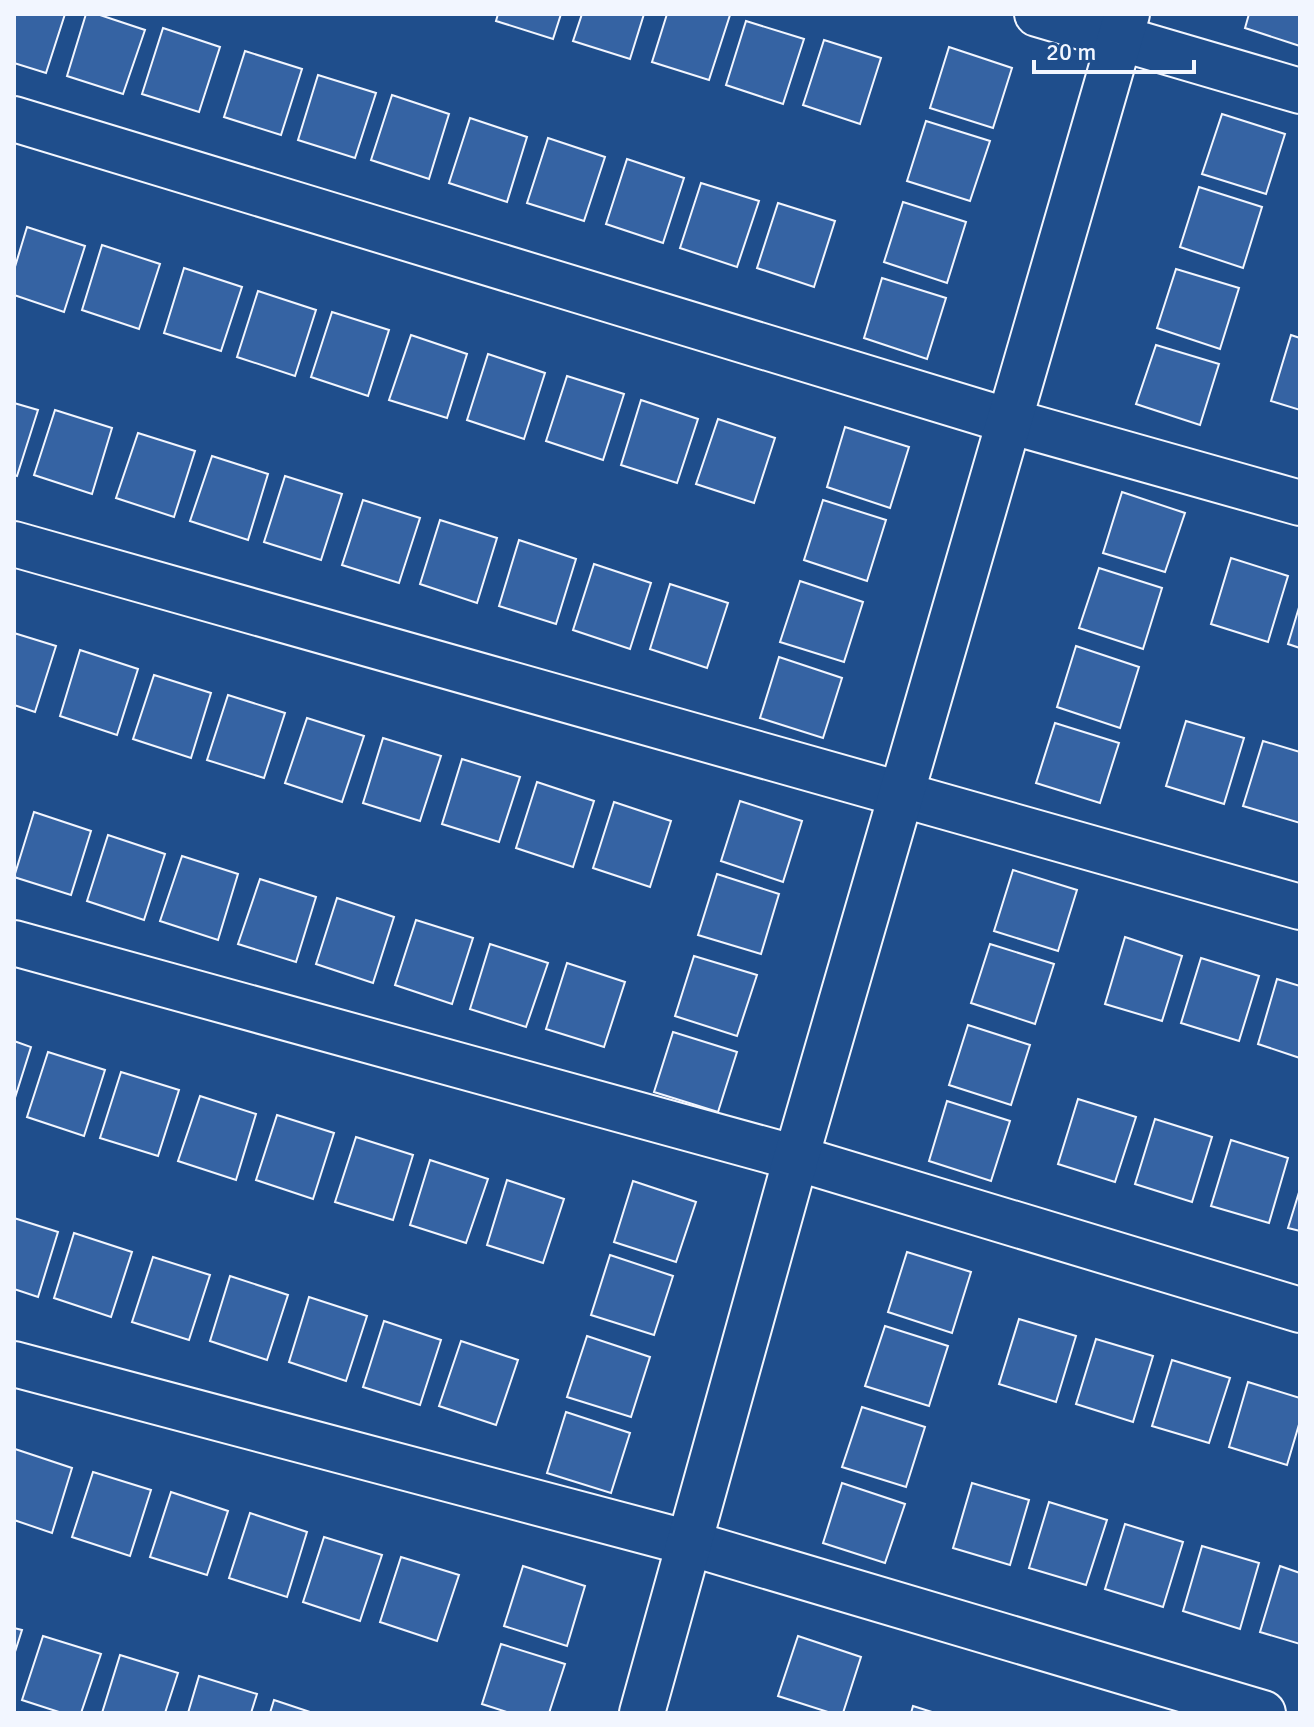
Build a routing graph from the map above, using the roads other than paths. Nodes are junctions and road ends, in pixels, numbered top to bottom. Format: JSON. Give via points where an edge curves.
{"nodes":[{"id":1,"x":1037,"y":14,"type":"edge"},
{"id":2,"x":1123,"y":26,"type":"edge"},
{"id":3,"x":1300,"y":91,"type":"edge"},
{"id":4,"x":14,"y":119,"type":"edge"},
{"id":5,"x":1009,"y":421,"type":"junction"},
{"id":6,"x":1300,"y":503,"type":"edge"},
{"id":7,"x":14,"y":544,"type":"edge"},
{"id":8,"x":902,"y":793,"type":"junction"},
{"id":9,"x":1300,"y":907,"type":"edge"},
{"id":10,"x":14,"y":943,"type":"edge"},
{"id":11,"x":796,"y":1158,"type":"junction"},
{"id":12,"x":1300,"y":1310,"type":"edge"},
{"id":13,"x":14,"y":1364,"type":"edge"},
{"id":14,"x":689,"y":1543,"type":"junction"},
{"id":15,"x":642,"y":1713,"type":"edge"},
{"id":16,"x":1263,"y":1713,"type":"edge"}],
"edges":[{"from":1,"to":2,"type":"street"},
{"from":2,"to":3,"type":"street"},
{"from":2,"to":5,"type":"street"},
{"from":4,"to":5,"type":"street"},
{"from":5,"to":6,"type":"street"},
{"from":5,"to":8,"type":"street"},
{"from":7,"to":8,"type":"street"},
{"from":8,"to":9,"type":"street"},
{"from":8,"to":11,"type":"street"},
{"from":10,"to":11,"type":"street"},
{"from":11,"to":12,"type":"street"},
{"from":11,"to":14,"type":"street"},
{"from":13,"to":14,"type":"street"},
{"from":14,"to":15,"type":"street"},
{"from":14,"to":16,"type":"street"}]}
